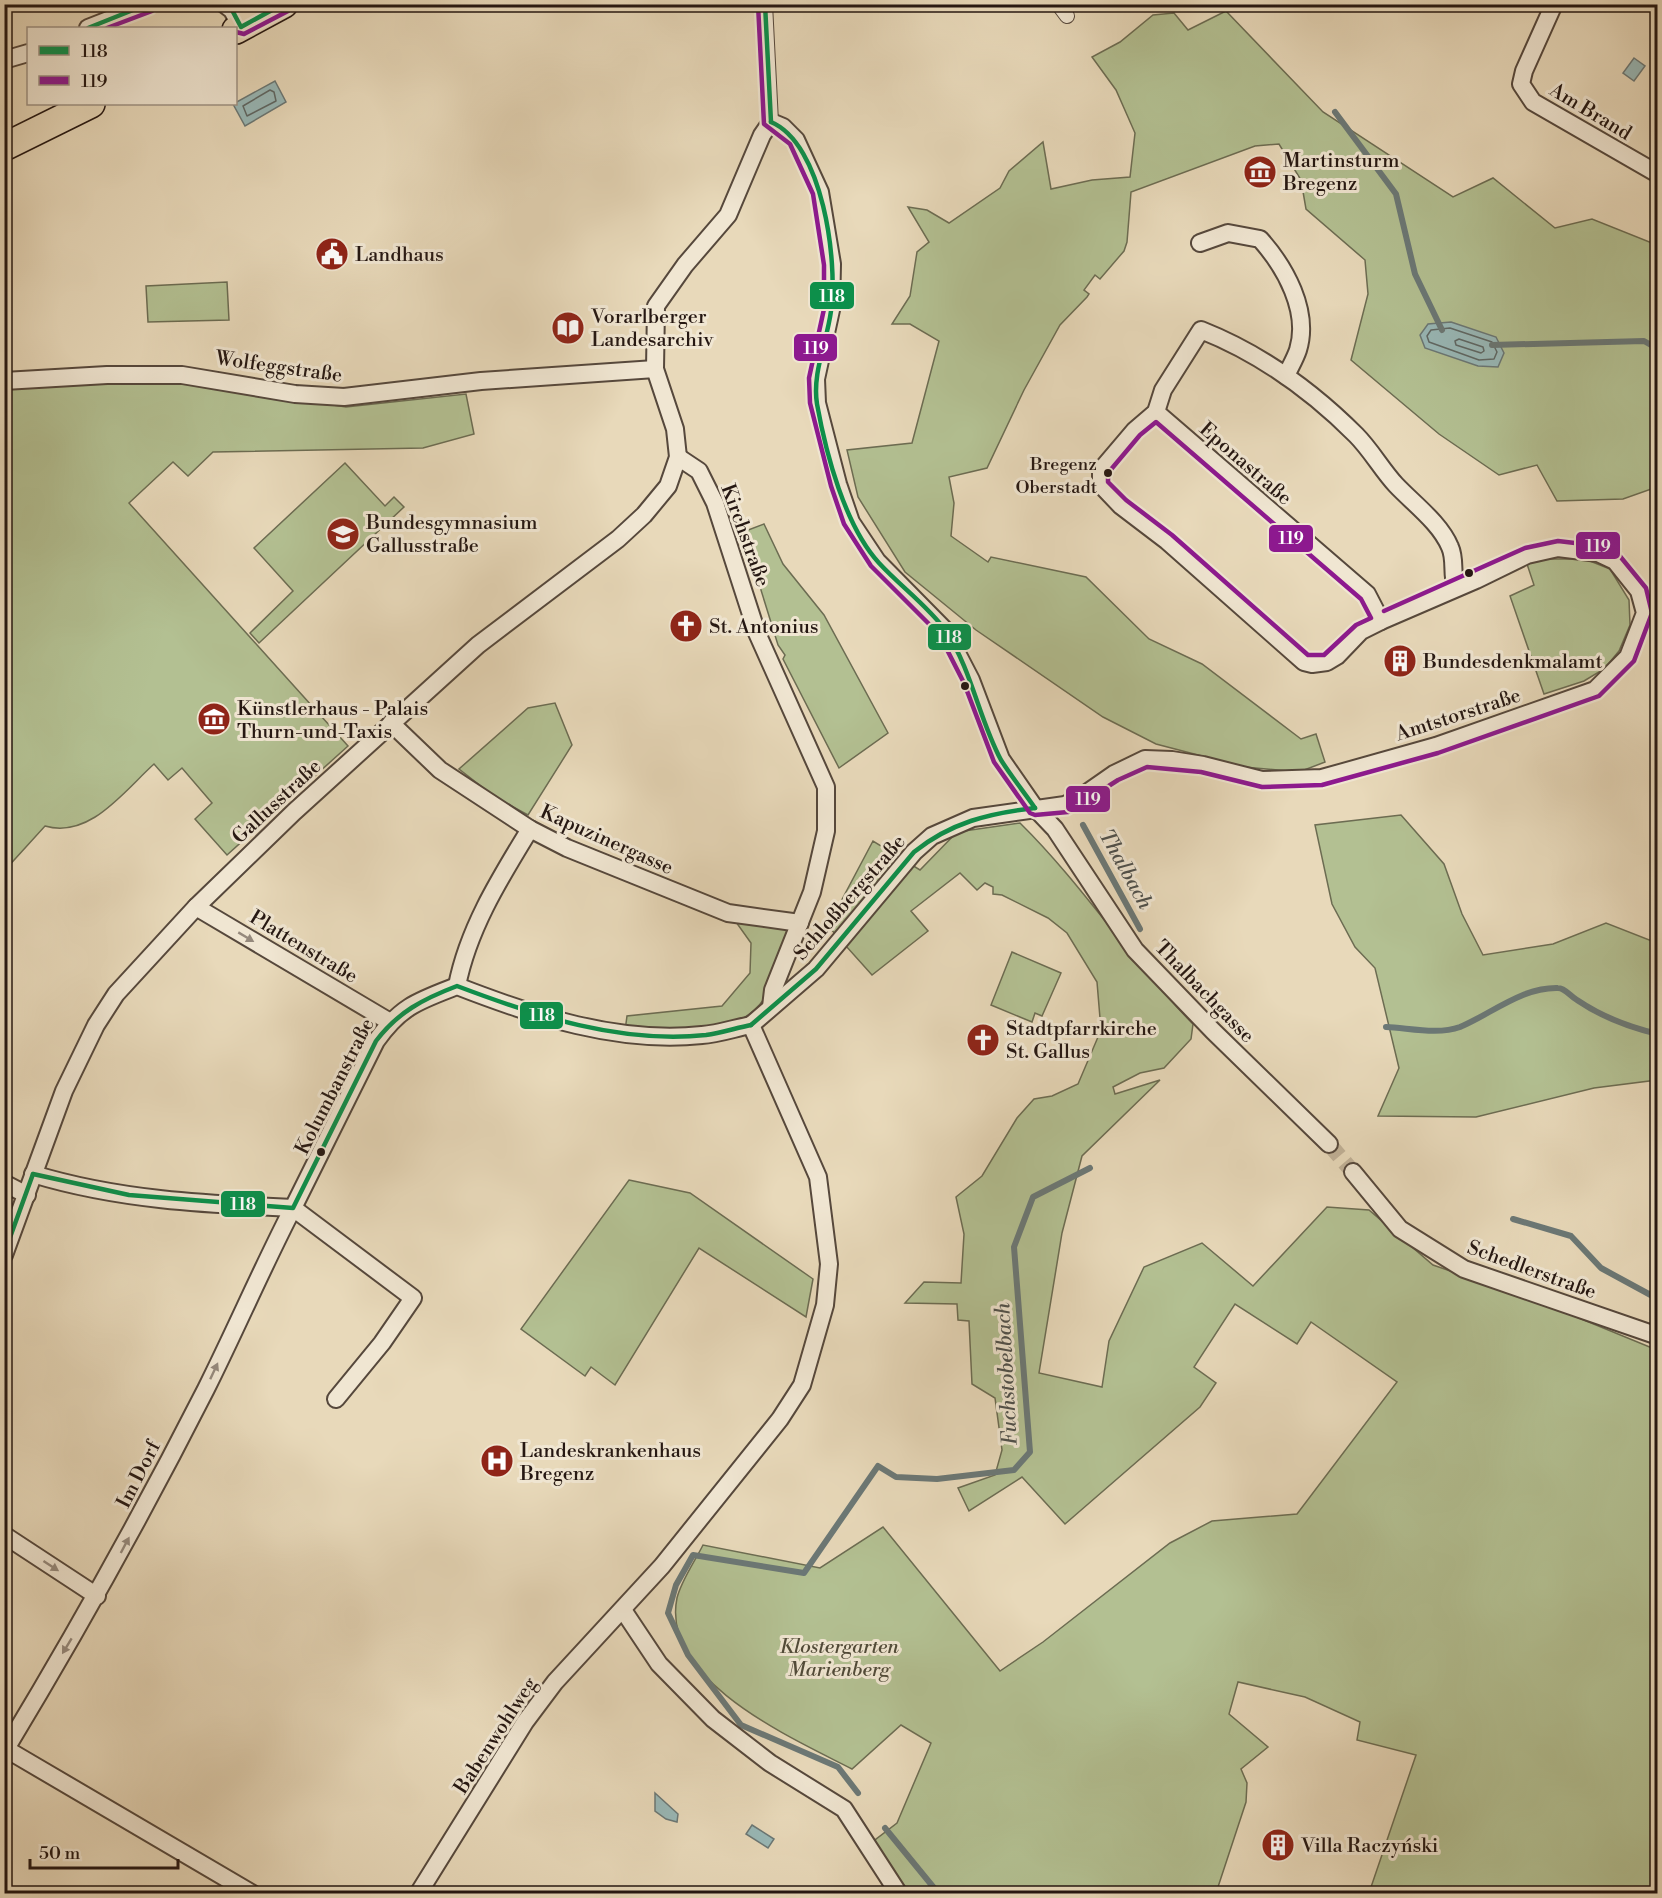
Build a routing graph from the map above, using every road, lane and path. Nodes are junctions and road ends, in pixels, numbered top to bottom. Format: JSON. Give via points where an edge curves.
{"nodes":[{"id":1,"x":149,"y":4,"type":"edge"},
{"id":2,"x":224,"y":4,"type":"edge"},
{"id":3,"x":284,"y":4,"type":"edge"},
{"id":4,"x":765,"y":4,"type":"edge"},
{"id":5,"x":1058,"y":4,"type":"edge"},
{"id":6,"x":1554,"y":4,"type":"edge"},
{"id":7,"x":1067,"y":16,"type":"dead end"},
{"id":8,"x":91,"y":27,"type":"edge"},
{"id":9,"x":238,"y":28,"type":"edge"},
{"id":10,"x":27,"y":53,"type":"edge"},
{"id":11,"x":4,"y":60,"type":"edge"},
{"id":12,"x":89,"y":105,"type":"edge"},
{"id":13,"x":771,"y":122,"type":"junction"},
{"id":14,"x":4,"y":147,"type":"edge"},
{"id":15,"x":1658,"y":174,"type":"edge"},
{"id":16,"x":1200,"y":243,"type":"dead end"},
{"id":17,"x":656,"y":369,"type":"junction"},
{"id":18,"x":1287,"y":376,"type":"junction"},
{"id":19,"x":4,"y":381,"type":"edge"},
{"id":20,"x":1156,"y":412,"type":"junction"},
{"id":21,"x":678,"y":457,"type":"junction"},
{"id":22,"x":1461,"y":586,"type":"junction"},
{"id":23,"x":1651,"y":614,"type":"edge"},
{"id":24,"x":1381,"y":621,"type":"junction"},
{"id":25,"x":391,"y":723,"type":"junction"},
{"id":26,"x":1035,"y":808,"type":"junction"},
{"id":27,"x":530,"y":829,"type":"junction"},
{"id":28,"x":196,"y":907,"type":"junction"},
{"id":29,"x":800,"y":922,"type":"junction"},
{"id":30,"x":457,"y":986,"type":"junction"},
{"id":31,"x":771,"y":1007,"type":"junction"},
{"id":32,"x":390,"y":1022,"type":"junction"},
{"id":33,"x":751,"y":1025,"type":"junction"},
{"id":34,"x":1329,"y":1144,"type":"tunnel mouth"},
{"id":35,"x":1353,"y":1172,"type":"tunnel mouth"},
{"id":36,"x":33,"y":1174,"type":"junction"},
{"id":37,"x":4,"y":1183,"type":"edge"},
{"id":38,"x":27,"y":1195,"type":"junction"},
{"id":39,"x":293,"y":1209,"type":"junction"},
{"id":40,"x":9,"y":1238,"type":"edge"},
{"id":41,"x":4,"y":1255,"type":"edge"},
{"id":42,"x":1658,"y":1336,"type":"edge"},
{"id":43,"x":336,"y":1399,"type":"dead end"},
{"id":44,"x":4,"y":1535,"type":"edge"},
{"id":45,"x":97,"y":1596,"type":"junction"},
{"id":46,"x":622,"y":1610,"type":"junction"},
{"id":47,"x":5,"y":1750,"type":"edge"},
{"id":48,"x":253,"y":1893,"type":"edge"},
{"id":49,"x":418,"y":1893,"type":"edge"},
{"id":50,"x":899,"y":1893,"type":"edge"}],
"edges":[{"from":1,"to":8,"type":"street"},
{"from":2,"to":9,"type":"street","via":[[232,10]]},
{"from":3,"to":9,"type":"main road"},
{"from":4,"to":13,"type":"street"},
{"from":5,"to":7,"type":"street"},
{"from":6,"to":15,"type":"street","name":"Am Brand","via":[[1521,84],[1533,102]]},
{"from":10,"to":11,"type":"street"},
{"from":12,"to":14,"type":"main road"},
{"from":13,"to":17,"type":"street","via":[[728,215],[656,306]]},
{"from":13,"to":26,"type":"street","name":"Thalbachgasse","via":[[796,140],[820,192],[832,264],[831,310],[816,379],[817,404],[851,522],[877,561],[945,630],[971,681],[1001,759]]},
{"from":16,"to":18,"type":"street","via":[[1228,233],[1260,239],[1286,276],[1300,311],[1298,349]]},
{"from":17,"to":19,"type":"street","name":"Wolfeggstraße","via":[[481,381],[344,398],[182,375]]},
{"from":17,"to":21,"type":"street","via":[[675,429]]},
{"from":18,"to":20,"type":"street","via":[[1234,343],[1202,330],[1163,390]]},
{"from":18,"to":22,"type":"street","via":[[1357,436],[1384,472],[1444,536],[1451,549],[1452,576]]},
{"from":20,"to":24,"type":"street","name":"Eponastraße","via":[[1367,594]]},
{"from":20,"to":24,"type":"street","name":"Amtstorstraße","via":[[1101,470],[1101,485],[1121,506],[1167,541],[1304,662],[1312,664],[1337,656],[1361,631]]},
{"from":21,"to":25,"type":"street","name":"Gallusstraße","via":[[668,486],[644,515],[478,645]]},
{"from":21,"to":29,"type":"street","name":"Kirchstraße","via":[[699,471],[715,502],[757,633],[826,787],[826,831],[812,892]]},
{"from":22,"to":23,"type":"street","name":"Amtstorstraße","via":[[1527,555],[1558,548],[1598,553],[1626,572]]},
{"from":22,"to":24,"type":"street","name":"Amtstorstraße"},
{"from":23,"to":26,"type":"street","name":"Amtstorstraße","via":[[1628,657],[1595,690],[1436,746],[1322,778],[1262,780],[1203,765],[1145,759],[1065,805]]},
{"from":25,"to":27,"type":"street","name":"Kapuzinergasse","via":[[440,770]]},
{"from":25,"to":28,"type":"street","name":"Gallusstraße"},
{"from":26,"to":31,"type":"street","name":"Schloßbergstraße","via":[[973,818],[933,836],[914,852],[816,969]]},
{"from":26,"to":34,"type":"street","name":"Thalbachgasse","via":[[1055,829],[1135,950]]},
{"from":27,"to":29,"type":"street","name":"Kapuzinergasse","via":[[595,860],[728,913]]},
{"from":27,"to":30,"type":"street","via":[[487,901]]},
{"from":28,"to":32,"type":"street","name":"Plattenstraße","one_way":true},
{"from":28,"to":36,"type":"street","name":"Gallusstraße","via":[[116,994],[96,1025],[64,1091]]},
{"from":29,"to":31,"type":"street","name":"Kirchstraße","via":[[773,990]]},
{"from":30,"to":32,"type":"street","name":"Kolumbanstraße","via":[[404,1009]]},
{"from":30,"to":33,"type":"street","via":[[503,1004],[624,1035],[702,1035]]},
{"from":31,"to":33,"type":"street"},
{"from":32,"to":39,"type":"street","name":"Kolumbanstraße","via":[[376,1041]]},
{"from":33,"to":46,"type":"street","via":[[818,1178],[829,1264],[825,1305],[802,1385],[780,1419]]},
{"from":35,"to":42,"type":"street","name":"Schedlerstraße","via":[[1400,1229],[1455,1264]]},
{"from":36,"to":38,"type":"street","name":"Gallusstraße"},
{"from":36,"to":39,"type":"street","via":[[71,1186],[168,1202]]},
{"from":37,"to":38,"type":"street"},
{"from":38,"to":40,"type":"street","name":"Gallusstraße"},
{"from":39,"to":43,"type":"street","via":[[413,1298]]},
{"from":45,"to":39,"type":"street","name":"Im Dorf","one_way":true,"via":[[207,1387]]},
{"from":40,"to":41,"type":"street","name":"Gallusstraße"},
{"from":44,"to":45,"type":"street","one_way":true},
{"from":45,"to":47,"type":"street","name":"Im Dorf","one_way":true},
{"from":46,"to":49,"type":"street","name":"Babenwohlweg","via":[[555,1682],[525,1722]]},
{"from":46,"to":50,"type":"street","via":[[659,1664],[713,1719],[770,1763],[844,1809]]},
{"from":47,"to":48,"type":"street"}]}
